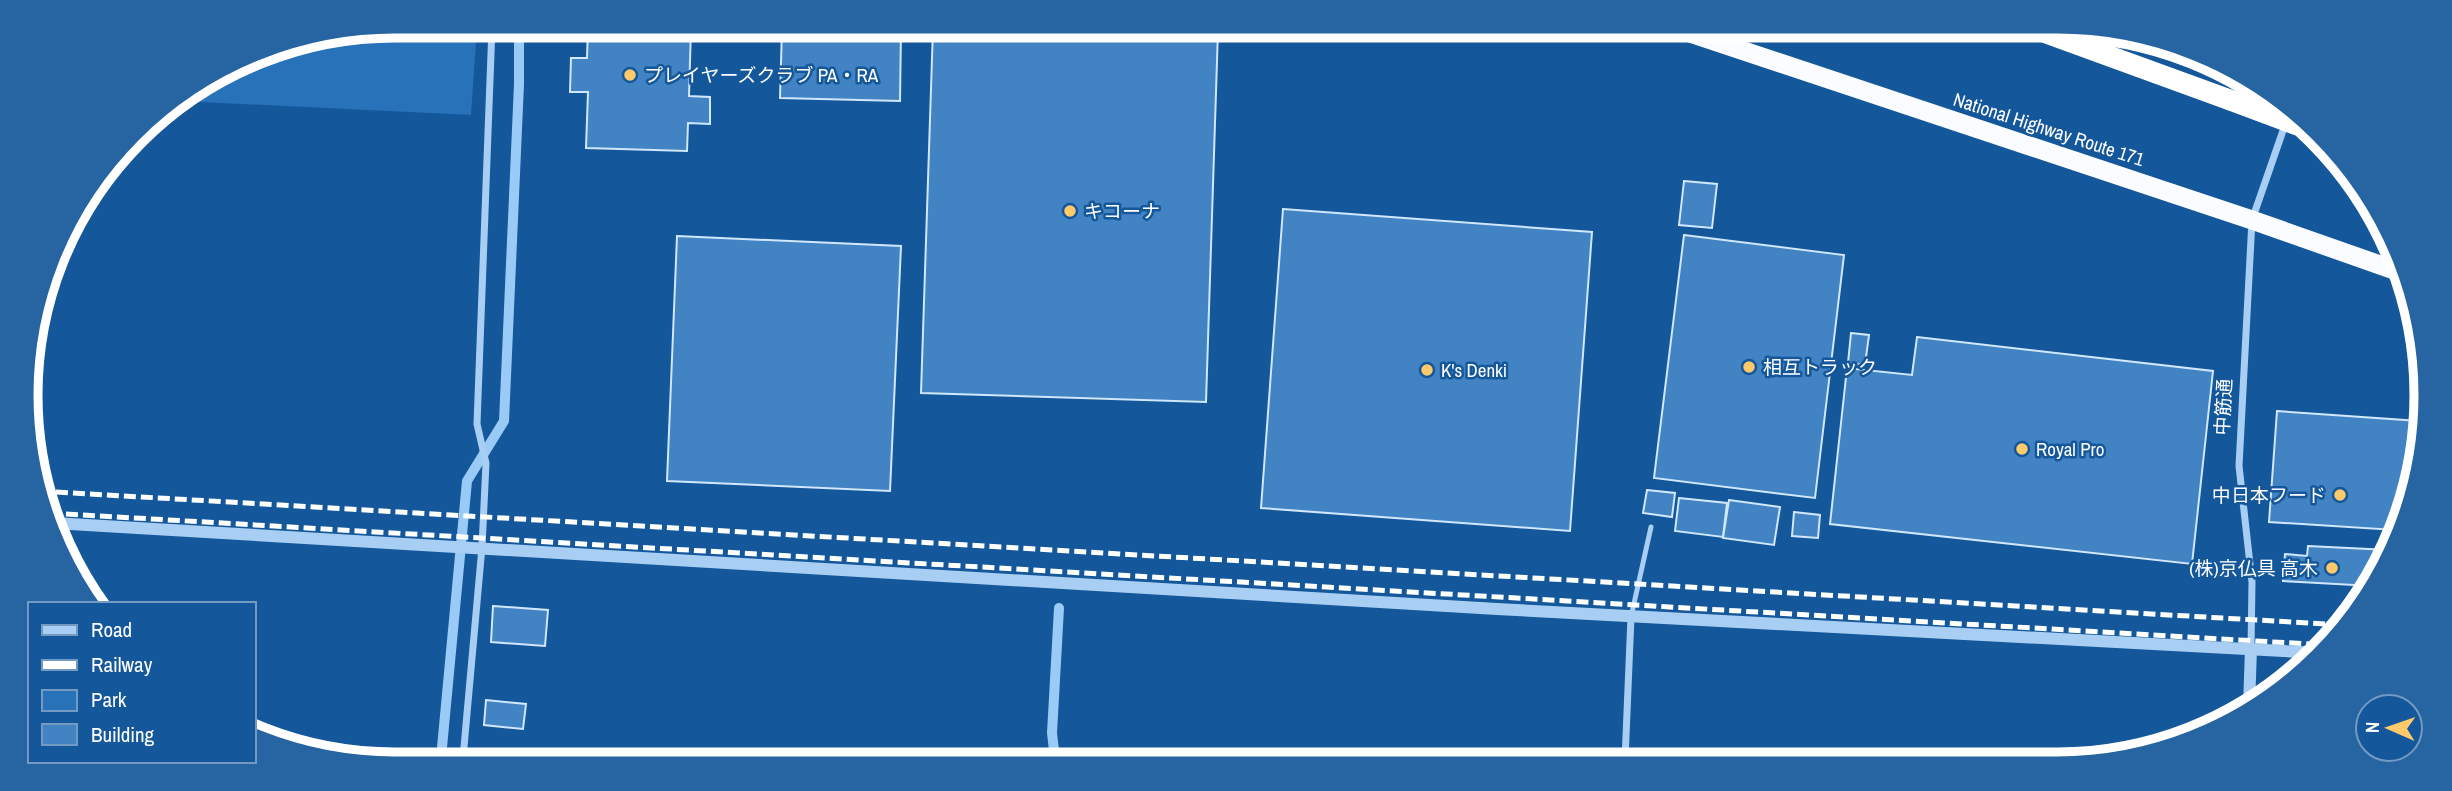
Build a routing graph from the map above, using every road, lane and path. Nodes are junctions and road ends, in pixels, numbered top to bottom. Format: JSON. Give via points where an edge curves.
{"nodes":[{"id":1,"x":492,"y":38,"type":"edge"},
{"id":2,"x":1705,"y":38,"type":"edge"},
{"id":3,"x":2060,"y":38,"type":"edge"},
{"id":4,"x":2283,"y":119,"type":"edge"},
{"id":5,"x":2286,"y":122,"type":"edge"},
{"id":6,"x":2252,"y":220,"type":"junction"},
{"id":7,"x":2390,"y":268,"type":"edge"},
{"id":8,"x":63,"y":524,"type":"edge"},
{"id":9,"x":1651,"y":527,"type":"dead end"},
{"id":10,"x":482,"y":547,"type":"junction"},
{"id":11,"x":1631,"y":617,"type":"junction"},
{"id":12,"x":2251,"y":649,"type":"junction"},
{"id":13,"x":2305,"y":652,"type":"edge"},
{"id":14,"x":2249,"y":696,"type":"edge"},
{"id":15,"x":464,"y":752,"type":"edge"},
{"id":16,"x":1625,"y":752,"type":"edge"}],
"edges":[{"from":1,"to":10,"type":"street","via":[[477,424],[486,463]]},
{"from":2,"to":6,"type":"highway","name":"National Highway Route 171"},
{"from":3,"to":4,"type":"highway","bridge":true},
{"from":5,"to":6,"type":"street","name":"中筋通"},
{"from":6,"to":7,"type":"highway","name":"National Highway Route 171"},
{"from":6,"to":12,"type":"street","name":"中筋通","via":[[2239,466],[2252,582]]},
{"from":8,"to":10,"type":"street"},
{"from":9,"to":11,"type":"lane"},
{"from":10,"to":11,"type":"street"},
{"from":10,"to":15,"type":"street"},
{"from":11,"to":12,"type":"street"},
{"from":11,"to":16,"type":"street"},
{"from":12,"to":13,"type":"street"},
{"from":12,"to":14,"type":"street","name":"中筋通"}]}
